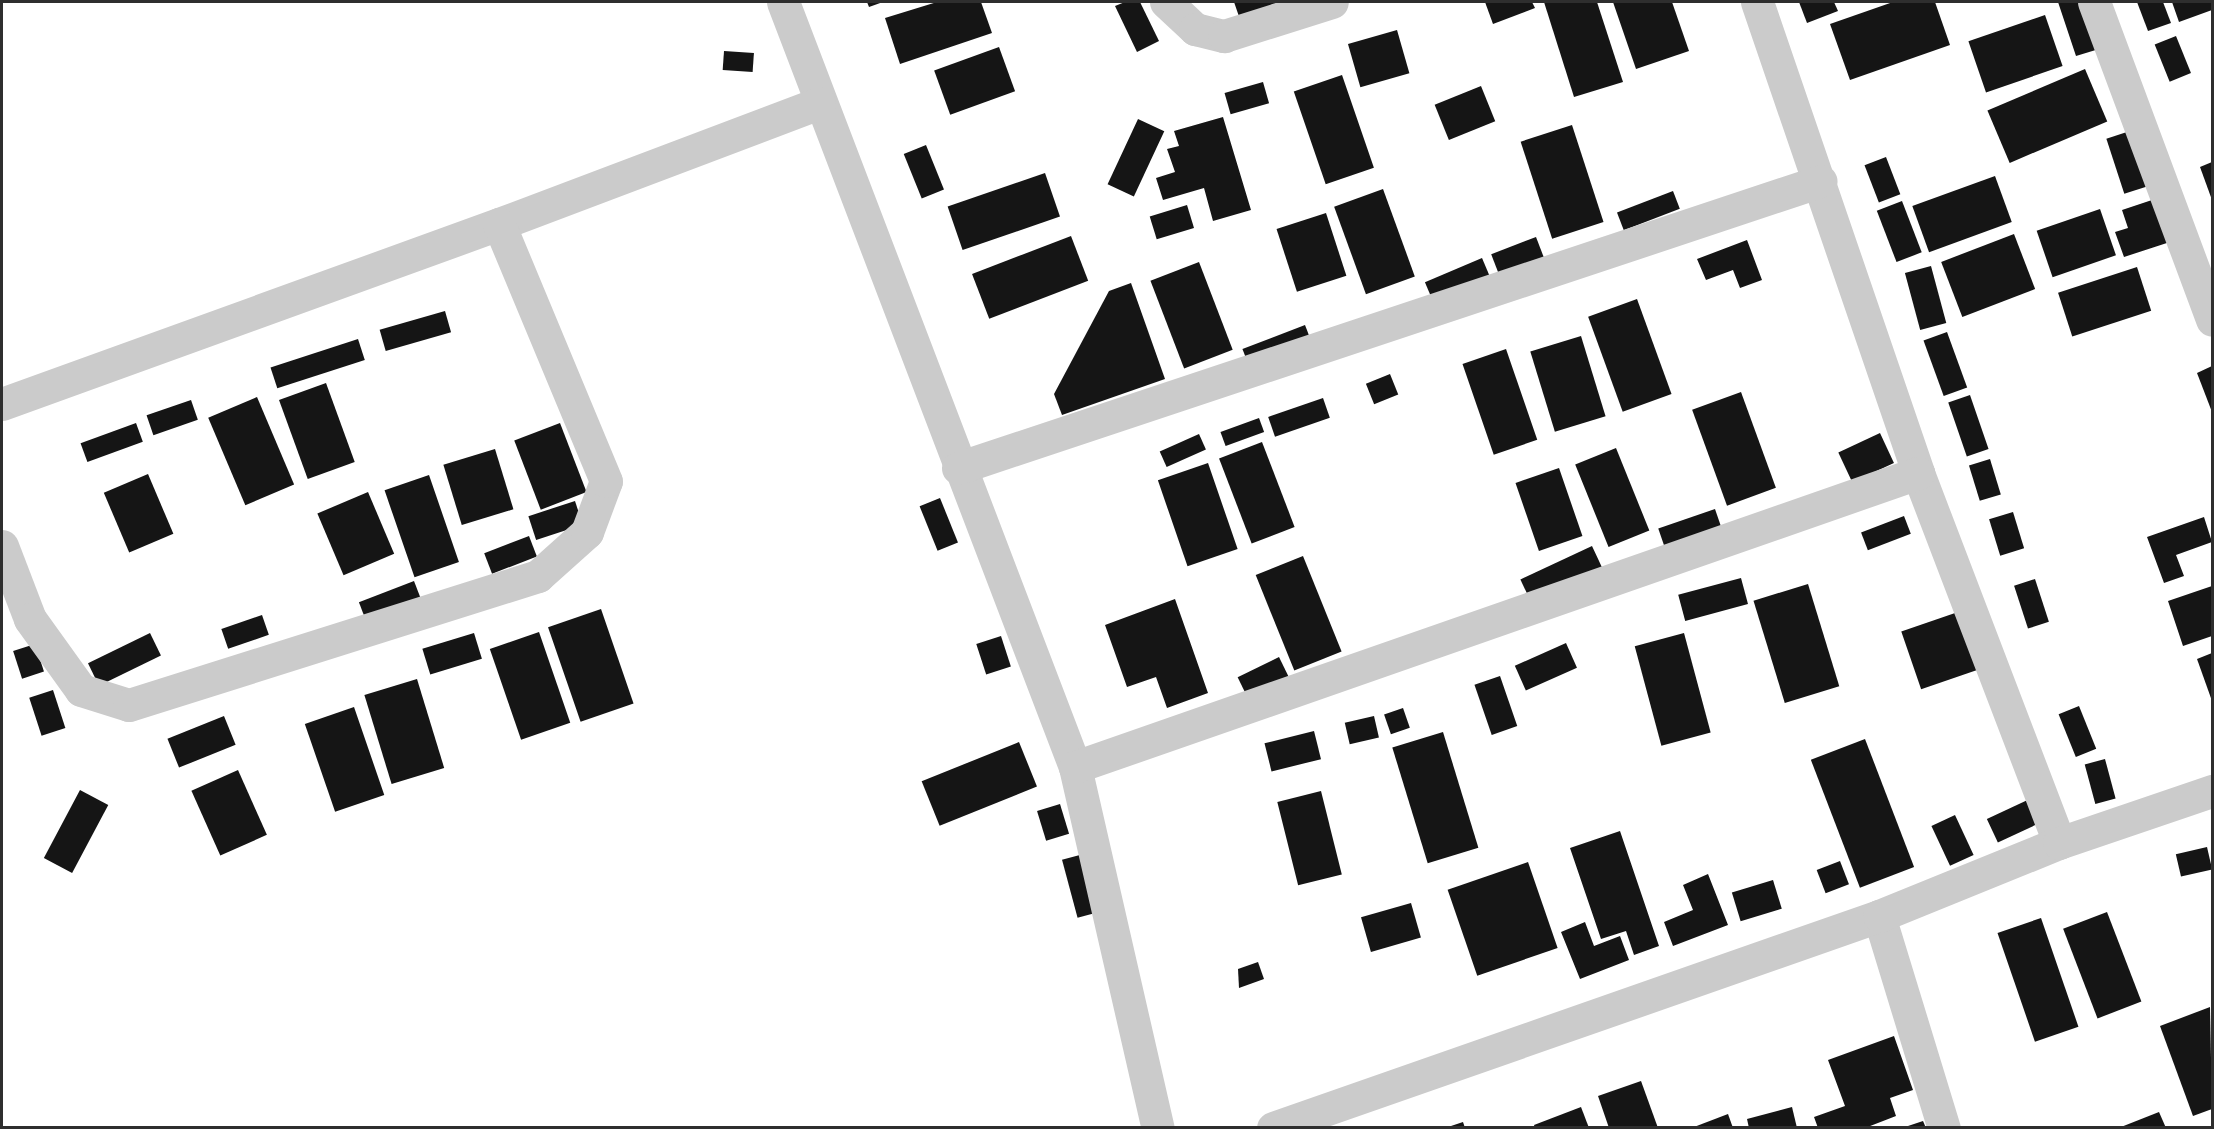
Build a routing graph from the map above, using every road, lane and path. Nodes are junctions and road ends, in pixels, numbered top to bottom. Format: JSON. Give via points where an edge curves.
{"nodes":[{"id":1,"x":783,"y":2,"type":"edge"},
{"id":2,"x":1166,"y":2,"type":"edge"},
{"id":3,"x":1332,"y":2,"type":"edge"},
{"id":4,"x":1757,"y":2,"type":"edge"},
{"id":5,"x":2094,"y":2,"type":"edge"},
{"id":6,"x":819,"y":103,"type":"junction"},
{"id":7,"x":1821,"y":180,"type":"junction"},
{"id":8,"x":499,"y":224,"type":"junction"},
{"id":9,"x":2212,"y":320,"type":"edge"},
{"id":10,"x":2,"y":404,"type":"edge"},
{"id":11,"x":958,"y":468,"type":"junction"},
{"id":12,"x":1918,"y":473,"type":"junction"},
{"id":13,"x":2,"y":546,"type":"edge"},
{"id":14,"x":1075,"y":767,"type":"junction"},
{"id":15,"x":2212,"y":791,"type":"edge"},
{"id":16,"x":2059,"y":843,"type":"junction"},
{"id":17,"x":1879,"y":916,"type":"junction"},
{"id":18,"x":1158,"y":1128,"type":"edge"},
{"id":19,"x":1273,"y":1128,"type":"edge"},
{"id":20,"x":1944,"y":1128,"type":"edge"}],
"edges":[{"from":1,"to":6,"type":"street"},
{"from":2,"to":3,"type":"street","via":[[1195,29],[1224,36]]},
{"from":4,"to":7,"type":"street"},
{"from":5,"to":9,"type":"street"},
{"from":6,"to":8,"type":"street"},
{"from":6,"to":11,"type":"street"},
{"from":7,"to":11,"type":"street"},
{"from":7,"to":12,"type":"street"},
{"from":8,"to":10,"type":"street"},
{"from":8,"to":13,"type":"street","via":[[606,481],[587,532],[538,576],[129,705],[81,690],[30,619]]},
{"from":11,"to":14,"type":"street"},
{"from":12,"to":14,"type":"street"},
{"from":12,"to":16,"type":"street"},
{"from":14,"to":18,"type":"street"},
{"from":15,"to":16,"type":"street"},
{"from":16,"to":17,"type":"street"},
{"from":17,"to":19,"type":"street"},
{"from":17,"to":20,"type":"street"}]}
